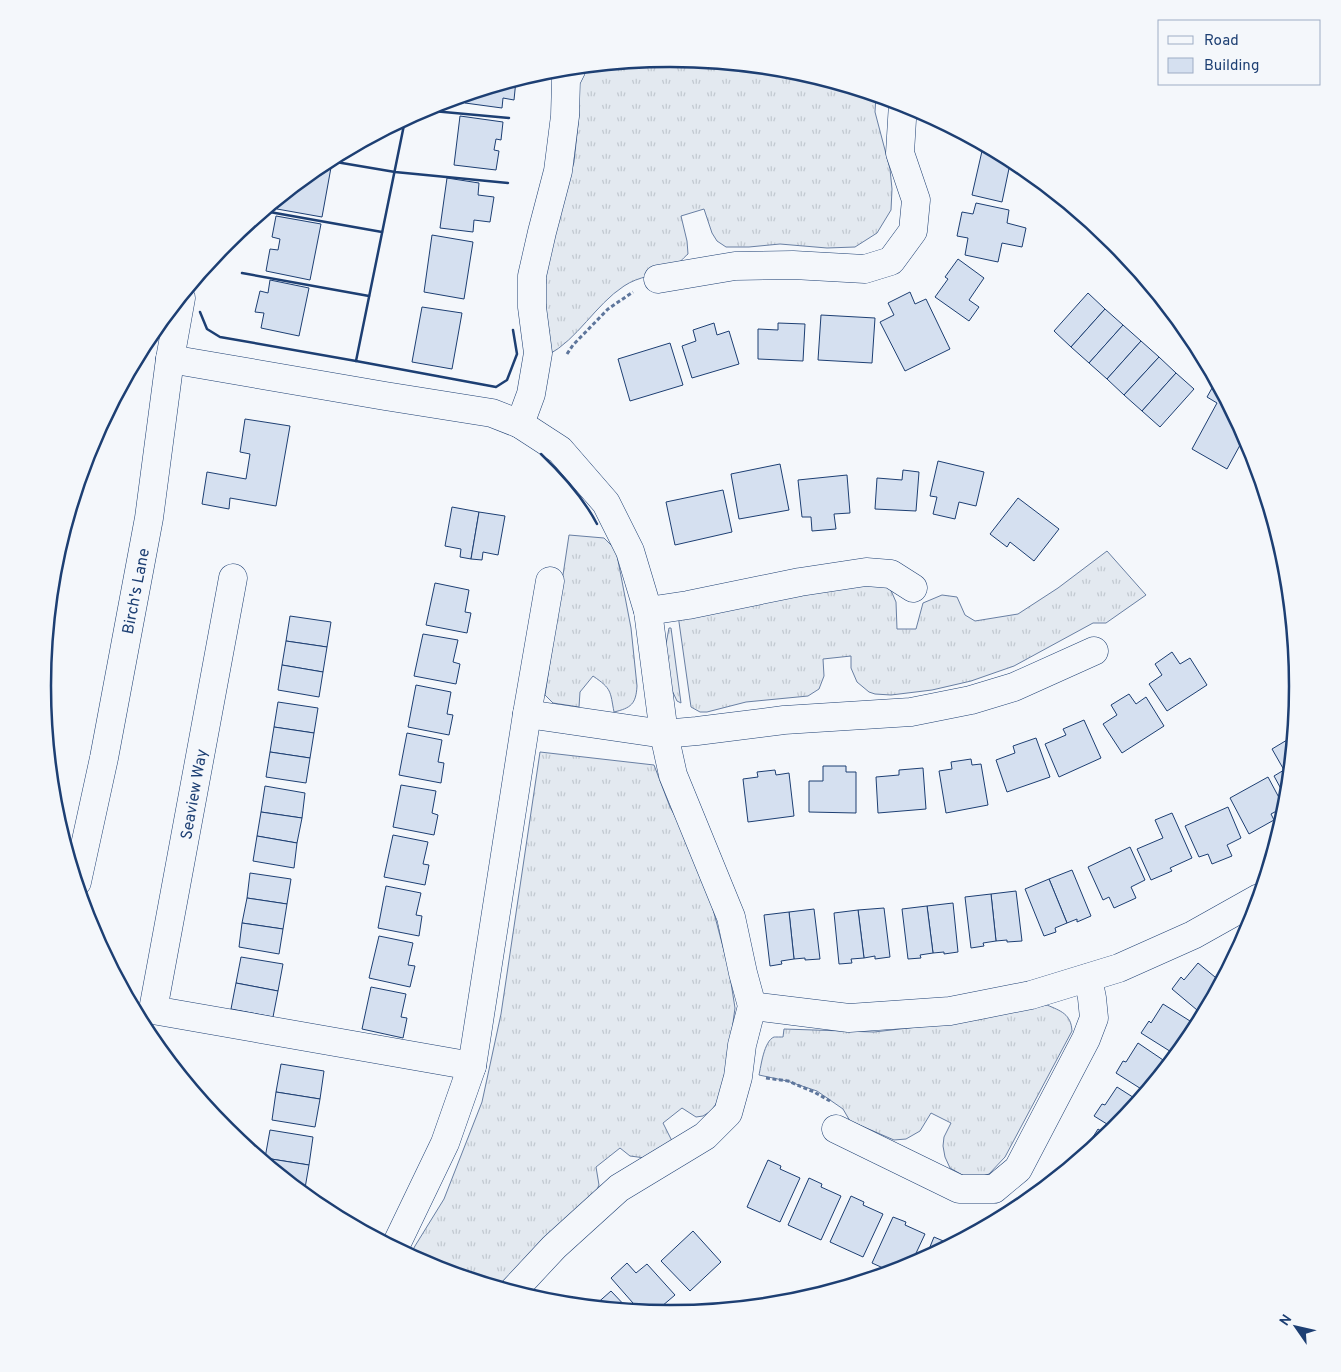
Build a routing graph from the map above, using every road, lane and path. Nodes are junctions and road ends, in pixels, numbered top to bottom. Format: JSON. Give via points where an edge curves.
{"nodes":[{"id":1,"x":568,"y":76,"type":"edge"},
{"id":2,"x":902,"y":112,"type":"edge"},
{"id":3,"x":658,"y":279,"type":"joint"},
{"id":4,"x":179,"y":309,"type":"edge"},
{"id":5,"x":170,"y":359,"type":"junction"},
{"id":6,"x":534,"y":373,"type":"junction"},
{"id":7,"x":520,"y":424,"type":"junction"},
{"id":8,"x":233,"y":578,"type":"dead end"},
{"id":9,"x":550,"y":581,"type":"dead end"},
{"id":10,"x":913,"y":588,"type":"dead end"},
{"id":11,"x":648,"y":612,"type":"junction"},
{"id":12,"x":1094,"y":651,"type":"dead end"},
{"id":13,"x":527,"y":714,"type":"junction"},
{"id":14,"x":664,"y":734,"type":"junction"},
{"id":15,"x":80,"y":870,"type":"edge"},
{"id":16,"x":1250,"y":903,"type":"edge"},
{"id":17,"x":1088,"y":978,"type":"junction"},
{"id":18,"x":752,"y":1006,"type":"junction"},
{"id":19,"x":472,"y":1066,"type":"junction"},
{"id":20,"x":762,"y":1078,"type":"dead end"},
{"id":21,"x":836,"y":1129,"type":"joint"},
{"id":22,"x":398,"y":1241,"type":"edge"},
{"id":23,"x":518,"y":1286,"type":"edge"}],
"edges":[{"from":1,"to":6,"type":"street","via":[[558,171],[532,276],[538,354]]},
{"from":2,"to":3,"type":"street","via":[[900,153],[916,200],[913,231],[891,261],[865,269],[735,266]]},
{"from":3,"to":6,"type":"path","via":[[608,309],[573,345],[553,372]]},
{"from":4,"to":5,"type":"street","name":"Birch's Lane"},
{"from":5,"to":7,"type":"street","via":[[492,414]]},
{"from":5,"to":15,"type":"street","name":"Birch's Lane","via":[[149,518]]},
{"from":6,"to":7,"type":"street","via":[[531,394]]},
{"from":7,"to":11,"type":"street","via":[[560,450],[606,503],[630,551]]},
{"from":8,"to":19,"type":"street","name":"Seaview Way","via":[[153,1010]]},
{"from":9,"to":13,"type":"street"},
{"from":10,"to":11,"type":"street","via":[[891,574],[866,572]]},
{"from":11,"to":14,"type":"street"},
{"from":12,"to":14,"type":"street","via":[[1014,687],[911,712],[784,720]]},
{"from":13,"to":14,"type":"street"},
{"from":13,"to":19,"type":"street"},
{"from":14,"to":18,"type":"street","via":[[673,775],[731,917]]},
{"from":16,"to":17,"type":"street","via":[[1193,935]]},
{"from":17,"to":18,"type":"street","via":[[1031,995],[950,1012],[849,1018]]},
{"from":17,"to":21,"type":"street","via":[[1094,1018],[1086,1039],[1018,1169],[994,1189],[959,1190]]},
{"from":18,"to":23,"type":"street","via":[[728,1113],[705,1136],[619,1188],[554,1247]]},
{"from":19,"to":22,"type":"street","via":[[445,1144]]},
{"from":20,"to":21,"type":"path","via":[[788,1081],[833,1102],[839,1113]]}]}
